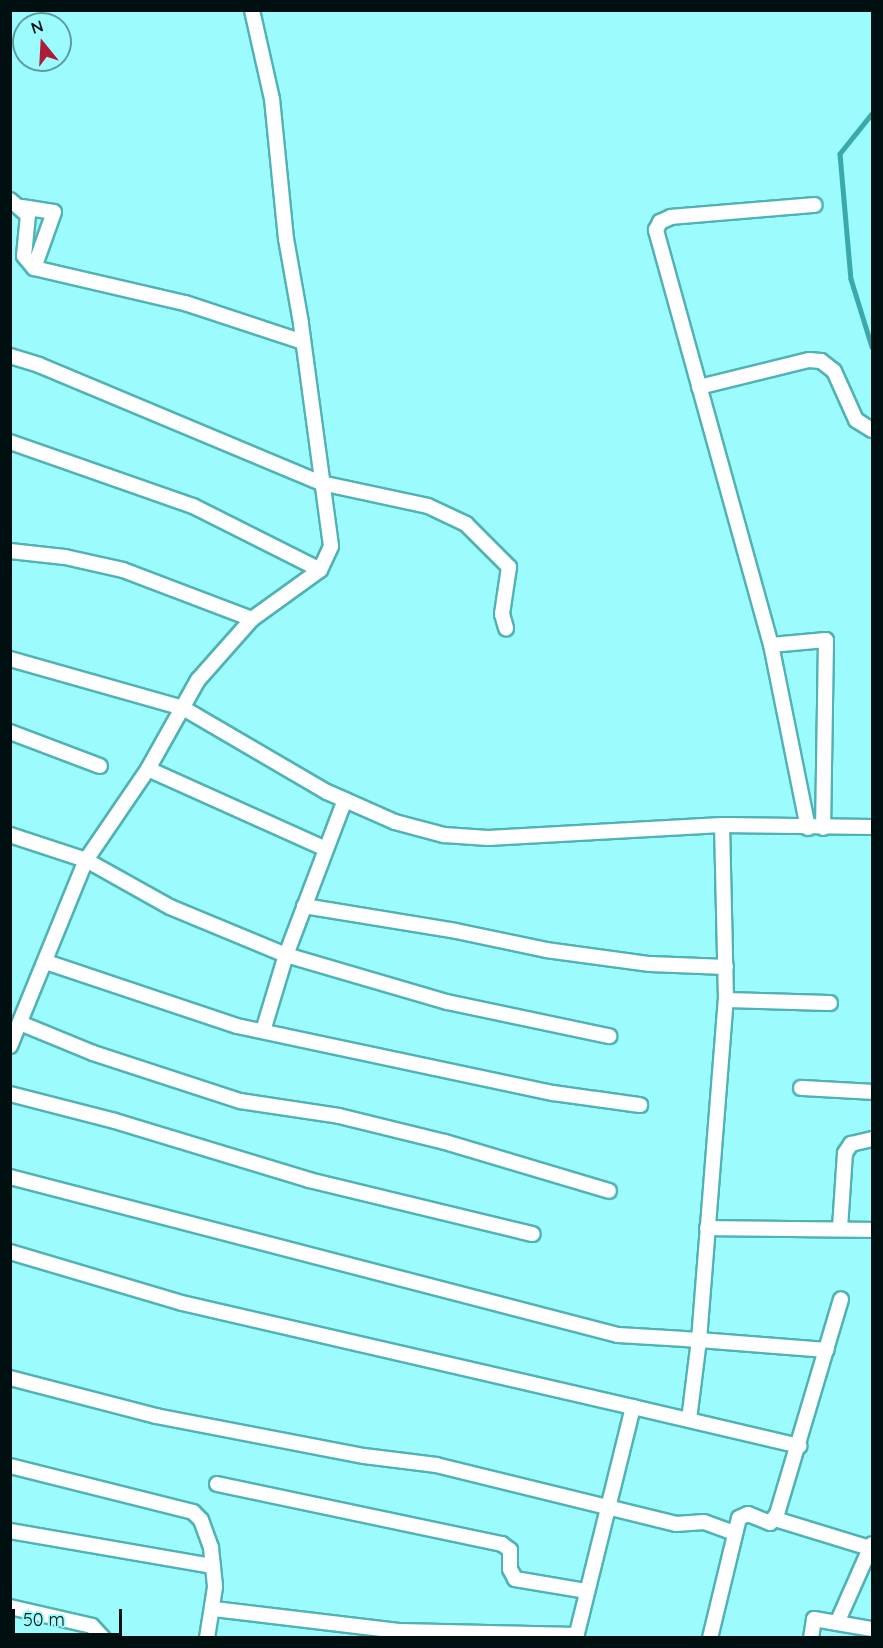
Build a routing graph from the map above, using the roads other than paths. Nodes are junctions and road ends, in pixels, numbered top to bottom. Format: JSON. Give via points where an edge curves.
{"nodes":[{"id":1,"x":252,"y":10,"type":"edge"},
{"id":2,"x":16,"y":203,"type":"edge"},
{"id":3,"x":814,"y":205,"type":"dead end"},
{"id":4,"x":34,"y":268,"type":"junction"},
{"id":5,"x":303,"y":342,"type":"junction"},
{"id":6,"x":10,"y":356,"type":"edge"},
{"id":7,"x":699,"y":387,"type":"junction"},
{"id":8,"x":873,"y":430,"type":"edge"},
{"id":9,"x":10,"y":442,"type":"edge"},
{"id":10,"x":321,"y":483,"type":"junction"},
{"id":11,"x":10,"y":551,"type":"edge"},
{"id":12,"x":320,"y":570,"type":"junction"},
{"id":13,"x":252,"y":619,"type":"junction"},
{"id":14,"x":506,"y":628,"type":"dead end"},
{"id":15,"x":771,"y":645,"type":"junction"},
{"id":16,"x":10,"y":659,"type":"edge"},
{"id":17,"x":183,"y":708,"type":"junction"},
{"id":18,"x":10,"y":732,"type":"edge"},
{"id":19,"x":100,"y":766,"type":"dead end"},
{"id":20,"x":148,"y":769,"type":"junction"},
{"id":21,"x":345,"y":800,"type":"junction"},
{"id":22,"x":722,"y":825,"type":"junction"},
{"id":23,"x":873,"y":827,"type":"edge"},
{"id":24,"x":808,"y":828,"type":"junction"},
{"id":25,"x":823,"y":828,"type":"junction"},
{"id":26,"x":10,"y":836,"type":"edge"},
{"id":27,"x":324,"y":848,"type":"junction"},
{"id":28,"x":86,"y":860,"type":"junction"},
{"id":29,"x":304,"y":906,"type":"junction"},
{"id":30,"x":286,"y":955,"type":"junction"},
{"id":31,"x":46,"y":962,"type":"junction"},
{"id":32,"x":726,"y":967,"type":"junction"},
{"id":33,"x":726,"y":1000,"type":"junction"},
{"id":34,"x":830,"y":1003,"type":"dead end"},
{"id":35,"x":10,"y":1007,"type":"edge"},
{"id":36,"x":23,"y":1017,"type":"junction"},
{"id":37,"x":263,"y":1031,"type":"junction"},
{"id":38,"x":609,"y":1036,"type":"dead end"},
{"id":39,"x":10,"y":1046,"type":"edge"},
{"id":40,"x":801,"y":1088,"type":"dead end"},
{"id":41,"x":873,"y":1092,"type":"edge"},
{"id":42,"x":10,"y":1094,"type":"edge"},
{"id":43,"x":640,"y":1105,"type":"dead end"},
{"id":44,"x":873,"y":1139,"type":"edge"},
{"id":45,"x":10,"y":1177,"type":"edge"},
{"id":46,"x":609,"y":1191,"type":"dead end"},
{"id":47,"x":707,"y":1228,"type":"junction"},
{"id":48,"x":840,"y":1228,"type":"junction"},
{"id":49,"x":873,"y":1230,"type":"edge"},
{"id":50,"x":533,"y":1234,"type":"dead end"},
{"id":51,"x":10,"y":1252,"type":"edge"},
{"id":52,"x":841,"y":1299,"type":"dead end"},
{"id":53,"x":699,"y":1340,"type":"junction"},
{"id":54,"x":827,"y":1350,"type":"junction"},
{"id":55,"x":10,"y":1378,"type":"edge"},
{"id":56,"x":633,"y":1407,"type":"junction"},
{"id":57,"x":689,"y":1420,"type":"junction"},
{"id":58,"x":799,"y":1446,"type":"junction"},
{"id":59,"x":10,"y":1466,"type":"edge"},
{"id":60,"x":217,"y":1484,"type":"dead end"},
{"id":61,"x":607,"y":1506,"type":"junction"},
{"id":62,"x":775,"y":1520,"type":"junction"},
{"id":63,"x":10,"y":1531,"type":"edge"},
{"id":64,"x":735,"y":1533,"type":"junction"},
{"id":65,"x":871,"y":1546,"type":"edge"},
{"id":66,"x":213,"y":1566,"type":"junction"},
{"id":67,"x":586,"y":1591,"type":"junction"},
{"id":68,"x":10,"y":1607,"type":"edge"},
{"id":69,"x":214,"y":1609,"type":"junction"},
{"id":70,"x":837,"y":1623,"type":"junction"},
{"id":71,"x":873,"y":1629,"type":"edge"},
{"id":72,"x":576,"y":1636,"type":"edge"},
{"id":73,"x":103,"y":1638,"type":"edge"},
{"id":74,"x":207,"y":1638,"type":"edge"},
{"id":75,"x":710,"y":1638,"type":"edge"},
{"id":76,"x":811,"y":1638,"type":"edge"}],
"edges":[{"from":1,"to":5,"type":"street","via":[[272,99],[286,239]]},
{"from":2,"to":4,"type":"street","via":[[28,215],[24,256]]},
{"from":2,"to":4,"type":"street","via":[[54,212]]},
{"from":3,"to":7,"type":"street","via":[[671,217],[657,226]]},
{"from":4,"to":5,"type":"street","via":[[185,303]]},
{"from":5,"to":10,"type":"street"},
{"from":6,"to":10,"type":"street"},
{"from":7,"to":8,"type":"street","via":[[809,360],[821,361],[834,371],[856,420]]},
{"from":7,"to":15,"type":"street"},
{"from":9,"to":12,"type":"street","via":[[193,506]]},
{"from":10,"to":12,"type":"street","via":[[331,546]]},
{"from":10,"to":14,"type":"street","via":[[428,506],[465,524],[509,567],[502,614]]},
{"from":11,"to":13,"type":"street","via":[[65,557],[123,570]]},
{"from":12,"to":13,"type":"street"},
{"from":13,"to":17,"type":"street","via":[[211,664]]},
{"from":15,"to":24,"type":"street"},
{"from":15,"to":25,"type":"street","via":[[826,640]]},
{"from":16,"to":17,"type":"street"},
{"from":17,"to":20,"type":"street"},
{"from":17,"to":21,"type":"street"},
{"from":18,"to":19,"type":"street"},
{"from":20,"to":27,"type":"street"},
{"from":20,"to":28,"type":"street"},
{"from":21,"to":22,"type":"street","via":[[395,822],[455,836],[488,838]]},
{"from":21,"to":27,"type":"street"},
{"from":22,"to":24,"type":"street"},
{"from":22,"to":32,"type":"street"},
{"from":23,"to":25,"type":"street"},
{"from":24,"to":25,"type":"street"},
{"from":26,"to":28,"type":"street"},
{"from":27,"to":29,"type":"street"},
{"from":28,"to":30,"type":"street","via":[[170,907]]},
{"from":28,"to":31,"type":"street"},
{"from":29,"to":30,"type":"street"},
{"from":29,"to":32,"type":"street","via":[[546,950],[650,964]]},
{"from":30,"to":37,"type":"street"},
{"from":30,"to":38,"type":"street","via":[[447,1002]]},
{"from":31,"to":36,"type":"street"},
{"from":31,"to":37,"type":"street"},
{"from":32,"to":33,"type":"street"},
{"from":33,"to":34,"type":"street"},
{"from":33,"to":47,"type":"street"},
{"from":35,"to":36,"type":"street"},
{"from":36,"to":39,"type":"street"},
{"from":36,"to":46,"type":"street","via":[[114,1060],[240,1101],[392,1129]]},
{"from":37,"to":43,"type":"street","via":[[553,1093]]},
{"from":40,"to":41,"type":"street"},
{"from":42,"to":50,"type":"street","via":[[115,1121],[309,1180]]},
{"from":44,"to":48,"type":"street","via":[[851,1144],[845,1153]]},
{"from":45,"to":53,"type":"street","via":[[618,1335]]},
{"from":47,"to":48,"type":"street"},
{"from":47,"to":53,"type":"street"},
{"from":48,"to":49,"type":"street"},
{"from":51,"to":56,"type":"street","via":[[182,1303]]},
{"from":52,"to":54,"type":"street"},
{"from":53,"to":54,"type":"street"},
{"from":53,"to":57,"type":"street"},
{"from":54,"to":58,"type":"street"},
{"from":55,"to":61,"type":"street","via":[[156,1416],[330,1450],[436,1465]]},
{"from":56,"to":57,"type":"street"},
{"from":56,"to":61,"type":"street"},
{"from":57,"to":58,"type":"street"},
{"from":58,"to":62,"type":"street"},
{"from":59,"to":66,"type":"street","via":[[183,1507],[201,1520]]},
{"from":60,"to":67,"type":"street","via":[[502,1544],[510,1550],[510,1569],[515,1580]]},
{"from":61,"to":64,"type":"street","via":[[676,1524],[713,1523]]},
{"from":61,"to":67,"type":"street"},
{"from":62,"to":64,"type":"street","via":[[766,1523],[744,1514]]},
{"from":62,"to":65,"type":"street"},
{"from":63,"to":66,"type":"street"},
{"from":64,"to":75,"type":"street"},
{"from":65,"to":70,"type":"street"},
{"from":66,"to":69,"type":"street"},
{"from":67,"to":72,"type":"street"},
{"from":68,"to":73,"type":"street","via":[[92,1626]]},
{"from":69,"to":72,"type":"street","via":[[399,1630]]},
{"from":69,"to":74,"type":"street"},
{"from":70,"to":71,"type":"street"},
{"from":70,"to":76,"type":"street","via":[[814,1619]]}]}
